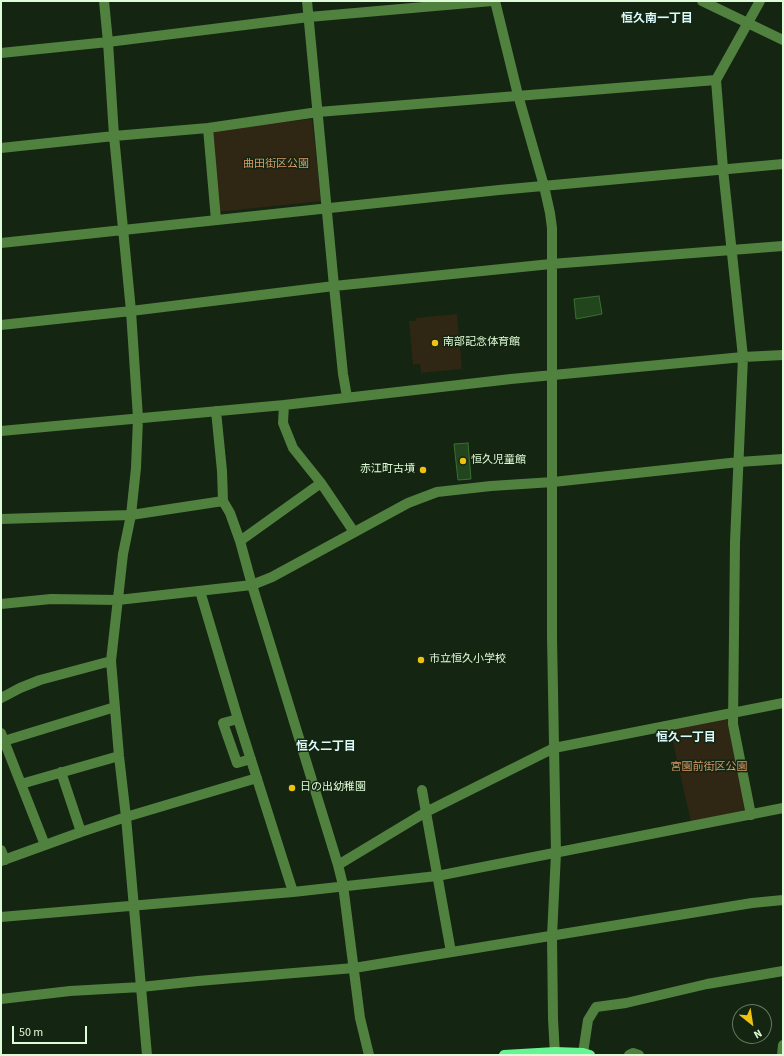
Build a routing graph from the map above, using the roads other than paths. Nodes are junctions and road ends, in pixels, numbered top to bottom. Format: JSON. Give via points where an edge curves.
{"nodes":[{"id":1,"x":104,"y":1,"type":"edge"},
{"id":2,"x":307,"y":1,"type":"edge"},
{"id":3,"x":492,"y":1,"type":"edge"},
{"id":4,"x":495,"y":1,"type":"edge"},
{"id":5,"x":702,"y":1,"type":"edge"},
{"id":6,"x":760,"y":1,"type":"edge"},
{"id":7,"x":309,"y":17,"type":"junction"},
{"id":8,"x":748,"y":22,"type":"junction"},
{"id":9,"x":783,"y":40,"type":"edge"},
{"id":10,"x":108,"y":42,"type":"junction"},
{"id":11,"x":1,"y":53,"type":"edge"},
{"id":12,"x":716,"y":80,"type":"junction"},
{"id":13,"x":518,"y":95,"type":"junction"},
{"id":14,"x":318,"y":112,"type":"junction"},
{"id":15,"x":208,"y":128,"type":"junction"},
{"id":16,"x":114,"y":136,"type":"junction"},
{"id":17,"x":1,"y":148,"type":"edge"},
{"id":18,"x":783,"y":164,"type":"edge"},
{"id":19,"x":723,"y":169,"type":"junction"},
{"id":20,"x":544,"y":186,"type":"junction"},
{"id":21,"x":328,"y":208,"type":"junction"},
{"id":22,"x":216,"y":220,"type":"junction"},
{"id":23,"x":124,"y":231,"type":"junction"},
{"id":24,"x":1,"y":243,"type":"edge"},
{"id":25,"x":783,"y":246,"type":"edge"},
{"id":26,"x":732,"y":249,"type":"junction"},
{"id":27,"x":551,"y":264,"type":"junction"},
{"id":28,"x":334,"y":286,"type":"junction"},
{"id":29,"x":131,"y":311,"type":"junction"},
{"id":30,"x":1,"y":325,"type":"edge"},
{"id":31,"x":783,"y":355,"type":"edge"},
{"id":32,"x":743,"y":357,"type":"junction"},
{"id":33,"x":551,"y":376,"type":"junction"},
{"id":34,"x":347,"y":397,"type":"junction"},
{"id":35,"x":284,"y":405,"type":"junction"},
{"id":36,"x":216,"y":411,"type":"junction"},
{"id":37,"x":138,"y":418,"type":"junction"},
{"id":38,"x":1,"y":431,"type":"edge"},
{"id":39,"x":783,"y":459,"type":"edge"},
{"id":40,"x":739,"y":462,"type":"junction"},
{"id":41,"x":553,"y":482,"type":"junction"},
{"id":42,"x":321,"y":484,"type":"junction"},
{"id":43,"x":223,"y":501,"type":"junction"},
{"id":44,"x":131,"y":515,"type":"junction"},
{"id":45,"x":1,"y":519,"type":"edge"},
{"id":46,"x":354,"y":532,"type":"junction"},
{"id":47,"x":240,"y":542,"type":"junction"},
{"id":48,"x":252,"y":585,"type":"junction"},
{"id":49,"x":200,"y":591,"type":"junction"},
{"id":50,"x":118,"y":600,"type":"junction"},
{"id":51,"x":1,"y":604,"type":"edge"},
{"id":52,"x":111,"y":661,"type":"junction"},
{"id":53,"x":1,"y":698,"type":"edge"},
{"id":54,"x":783,"y":703,"type":"edge"},
{"id":55,"x":115,"y":707,"type":"junction"},
{"id":56,"x":733,"y":713,"type":"junction"},
{"id":57,"x":238,"y":719,"type":"junction"},
{"id":58,"x":3,"y":737,"type":"edge"},
{"id":59,"x":554,"y":748,"type":"junction"},
{"id":60,"x":119,"y":756,"type":"junction"},
{"id":61,"x":251,"y":759,"type":"junction"},
{"id":62,"x":61,"y":772,"type":"junction"},
{"id":63,"x":257,"y":778,"type":"junction"},
{"id":64,"x":21,"y":784,"type":"junction"},
{"id":65,"x":422,"y":790,"type":"dead end"},
{"id":66,"x":783,"y":808,"type":"edge"},
{"id":67,"x":426,"y":812,"type":"junction"},
{"id":68,"x":751,"y":815,"type":"junction"},
{"id":69,"x":126,"y":817,"type":"junction"},
{"id":70,"x":81,"y":832,"type":"junction"},
{"id":71,"x":45,"y":845,"type":"junction"},
{"id":72,"x":1,"y":850,"type":"edge"},
{"id":73,"x":556,"y":853,"type":"junction"},
{"id":74,"x":3,"y":861,"type":"edge"},
{"id":75,"x":338,"y":865,"type":"junction"},
{"id":76,"x":437,"y":876,"type":"junction"},
{"id":77,"x":343,"y":886,"type":"junction"},
{"id":78,"x":294,"y":892,"type":"junction"},
{"id":79,"x":783,"y":900,"type":"edge"},
{"id":80,"x":133,"y":906,"type":"junction"},
{"id":81,"x":1,"y":917,"type":"edge"},
{"id":82,"x":552,"y":936,"type":"junction"},
{"id":83,"x":451,"y":952,"type":"junction"},
{"id":84,"x":354,"y":968,"type":"junction"},
{"id":85,"x":783,"y":971,"type":"edge"},
{"id":86,"x":141,"y":987,"type":"junction"},
{"id":87,"x":1,"y":999,"type":"edge"},
{"id":88,"x":783,"y":1045,"type":"edge"},
{"id":89,"x":555,"y":1054,"type":"edge"},
{"id":90,"x":587,"y":1054,"type":"edge"},
{"id":91,"x":147,"y":1055,"type":"edge"},
{"id":92,"x":369,"y":1055,"type":"edge"},
{"id":93,"x":504,"y":1055,"type":"edge"},
{"id":94,"x":629,"y":1055,"type":"edge"},
{"id":95,"x":640,"y":1055,"type":"edge"},
{"id":96,"x":782,"y":1055,"type":"edge"}],
"edges":[{"from":1,"to":10,"type":"street"},
{"from":2,"to":7,"type":"street"},
{"from":3,"to":7,"type":"street"},
{"from":4,"to":13,"type":"street"},
{"from":5,"to":8,"type":"street"},
{"from":6,"to":8,"type":"street"},
{"from":7,"to":10,"type":"street"},
{"from":7,"to":14,"type":"street"},
{"from":8,"to":9,"type":"street"},
{"from":8,"to":12,"type":"street"},
{"from":10,"to":11,"type":"street"},
{"from":10,"to":16,"type":"street"},
{"from":12,"to":13,"type":"street"},
{"from":12,"to":19,"type":"street"},
{"from":13,"to":14,"type":"street"},
{"from":13,"to":20,"type":"street"},
{"from":14,"to":15,"type":"street"},
{"from":14,"to":21,"type":"street"},
{"from":15,"to":16,"type":"street"},
{"from":15,"to":22,"type":"street"},
{"from":16,"to":17,"type":"street"},
{"from":16,"to":23,"type":"street"},
{"from":18,"to":19,"type":"street"},
{"from":19,"to":20,"type":"street"},
{"from":19,"to":26,"type":"street"},
{"from":20,"to":21,"type":"street"},
{"from":20,"to":27,"type":"street","via":[[552,228]]},
{"from":21,"to":22,"type":"street"},
{"from":21,"to":28,"type":"street"},
{"from":22,"to":23,"type":"street"},
{"from":23,"to":24,"type":"street"},
{"from":23,"to":29,"type":"street"},
{"from":25,"to":26,"type":"street"},
{"from":26,"to":27,"type":"street"},
{"from":26,"to":32,"type":"street"},
{"from":27,"to":28,"type":"street"},
{"from":27,"to":33,"type":"street"},
{"from":28,"to":29,"type":"street"},
{"from":28,"to":34,"type":"street"},
{"from":29,"to":30,"type":"street"},
{"from":29,"to":37,"type":"street"},
{"from":31,"to":32,"type":"street"},
{"from":32,"to":33,"type":"street"},
{"from":32,"to":40,"type":"street"},
{"from":33,"to":34,"type":"street"},
{"from":33,"to":41,"type":"street"},
{"from":34,"to":35,"type":"street"},
{"from":35,"to":36,"type":"street"},
{"from":35,"to":42,"type":"street","via":[[283,423],[293,448]]},
{"from":36,"to":37,"type":"street"},
{"from":36,"to":43,"type":"street"},
{"from":37,"to":38,"type":"street"},
{"from":37,"to":44,"type":"street"},
{"from":39,"to":40,"type":"street"},
{"from":40,"to":41,"type":"street"},
{"from":40,"to":56,"type":"street","via":[[735,542]]},
{"from":41,"to":46,"type":"street","via":[[438,492],[408,503]]},
{"from":41,"to":59,"type":"street"},
{"from":42,"to":46,"type":"street"},
{"from":42,"to":47,"type":"street"},
{"from":43,"to":44,"type":"street"},
{"from":43,"to":47,"type":"street"},
{"from":44,"to":45,"type":"street"},
{"from":44,"to":50,"type":"street","via":[[122,554]]},
{"from":46,"to":48,"type":"street","via":[[272,577]]},
{"from":47,"to":48,"type":"street"},
{"from":48,"to":49,"type":"street"},
{"from":48,"to":75,"type":"street"},
{"from":49,"to":50,"type":"street"},
{"from":49,"to":57,"type":"street"},
{"from":50,"to":51,"type":"street","via":[[51,599]]},
{"from":50,"to":52,"type":"street"},
{"from":52,"to":53,"type":"street","via":[[40,680]]},
{"from":52,"to":55,"type":"street"},
{"from":54,"to":56,"type":"street"},
{"from":55,"to":58,"type":"street"},
{"from":55,"to":60,"type":"street"},
{"from":56,"to":59,"type":"street"},
{"from":56,"to":68,"type":"street"},
{"from":57,"to":61,"type":"street"},
{"from":57,"to":61,"type":"street","via":[[223,723],[237,763]]},
{"from":58,"to":64,"type":"street"},
{"from":59,"to":67,"type":"street"},
{"from":59,"to":73,"type":"street"},
{"from":60,"to":62,"type":"street"},
{"from":60,"to":69,"type":"street"},
{"from":61,"to":63,"type":"street"},
{"from":62,"to":64,"type":"street"},
{"from":62,"to":70,"type":"street"},
{"from":63,"to":69,"type":"street"},
{"from":63,"to":78,"type":"street"},
{"from":64,"to":71,"type":"street"},
{"from":65,"to":67,"type":"street"},
{"from":66,"to":68,"type":"street"},
{"from":67,"to":75,"type":"street"},
{"from":67,"to":76,"type":"street"},
{"from":68,"to":73,"type":"street"},
{"from":69,"to":70,"type":"street"},
{"from":69,"to":80,"type":"street"},
{"from":70,"to":71,"type":"street"},
{"from":71,"to":74,"type":"street"},
{"from":72,"to":74,"type":"street"},
{"from":73,"to":76,"type":"street"},
{"from":73,"to":82,"type":"street"},
{"from":75,"to":77,"type":"street"},
{"from":76,"to":77,"type":"street"},
{"from":76,"to":83,"type":"street"},
{"from":77,"to":78,"type":"street"},
{"from":77,"to":84,"type":"street"},
{"from":78,"to":80,"type":"street"},
{"from":79,"to":82,"type":"street"},
{"from":80,"to":81,"type":"street"},
{"from":80,"to":86,"type":"street"},
{"from":82,"to":83,"type":"street"},
{"from":82,"to":89,"type":"street"},
{"from":83,"to":84,"type":"street"},
{"from":84,"to":86,"type":"street"},
{"from":84,"to":92,"type":"street","via":[[360,1018]]},
{"from":85,"to":90,"type":"street","via":[[706,984],[626,1004],[596,1007],[588,1020]]},
{"from":86,"to":87,"type":"street","via":[[70,991]]},
{"from":86,"to":91,"type":"street"},
{"from":88,"to":96,"type":"street"},
{"from":89,"to":90,"type":"main road"},
{"from":89,"to":93,"type":"main road"},
{"from":94,"to":95,"type":"street"}]}
